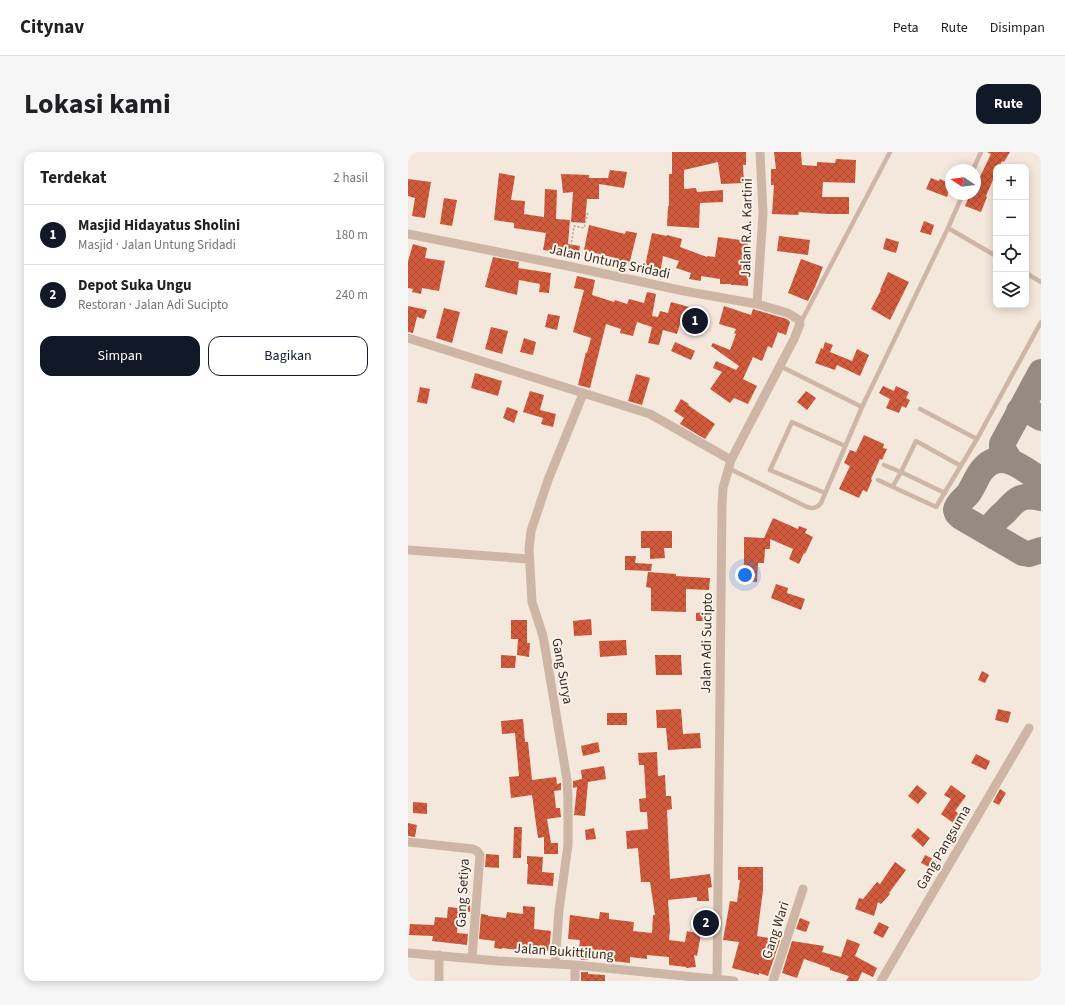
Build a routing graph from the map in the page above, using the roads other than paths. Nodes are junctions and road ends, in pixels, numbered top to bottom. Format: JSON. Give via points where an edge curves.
{"nodes":[{"id":1,"x":760,"y":152,"type":"edge"},
{"id":2,"x":890,"y":152,"type":"edge"},
{"id":3,"x":981,"y":152,"type":"edge"},
{"id":4,"x":976,"y":164,"type":"edge"},
{"id":5,"x":960,"y":200,"type":"edge"},
{"id":6,"x":948,"y":228,"type":"junction"},
{"id":7,"x":408,"y":234,"type":"edge"},
{"id":8,"x":993,"y":254,"type":"edge"},
{"id":9,"x":1029,"y":275,"type":"edge"},
{"id":10,"x":1041,"y":282,"type":"edge"},
{"id":11,"x":757,"y":304,"type":"junction"},
{"id":12,"x":1041,"y":322,"type":"edge"},
{"id":13,"x":800,"y":324,"type":"junction"},
{"id":14,"x":408,"y":338,"type":"edge"},
{"id":15,"x":780,"y":366,"type":"junction"},
{"id":16,"x":583,"y":394,"type":"junction"},
{"id":17,"x":862,"y":407,"type":"junction"},
{"id":18,"x":920,"y":409,"type":"dead end"},
{"id":19,"x":976,"y":439,"type":"junction"},
{"id":20,"x":845,"y":446,"type":"junction"},
{"id":21,"x":729,"y":464,"type":"junction"},
{"id":22,"x":884,"y":466,"type":"dead end"},
{"id":23,"x":960,"y":466,"type":"junction"},
{"id":24,"x":900,"y":472,"type":"junction"},
{"id":25,"x":878,"y":480,"type":"dead end"},
{"id":26,"x":893,"y":486,"type":"junction"},
{"id":27,"x":825,"y":493,"type":"junction"},
{"id":28,"x":944,"y":493,"type":"junction"},
{"id":29,"x":408,"y":550,"type":"edge"},
{"id":30,"x":529,"y":559,"type":"junction"},
{"id":31,"x":1029,"y":728,"type":"dead end"},
{"id":32,"x":408,"y":842,"type":"edge"},
{"id":33,"x":803,"y":889,"type":"dead end"},
{"id":34,"x":408,"y":953,"type":"edge"},
{"id":35,"x":439,"y":955,"type":"junction"},
{"id":36,"x":472,"y":958,"type":"junction"},
{"id":37,"x":555,"y":964,"type":"junction"},
{"id":38,"x":575,"y":965,"type":"junction"},
{"id":39,"x":439,"y":981,"type":"edge"},
{"id":40,"x":576,"y":981,"type":"edge"},
{"id":41,"x":717,"y":981,"type":"edge"},
{"id":42,"x":734,"y":981,"type":"edge"},
{"id":43,"x":773,"y":981,"type":"edge"},
{"id":44,"x":881,"y":981,"type":"edge"}],
"edges":[{"from":1,"to":11,"type":"street","name":"Jalan R.A. Kartini","via":[[763,213]]},
{"from":2,"to":13,"type":"lane"},
{"from":3,"to":4,"type":"lane"},
{"from":5,"to":6,"type":"lane"},
{"from":6,"to":8,"type":"lane"},
{"from":6,"to":17,"type":"lane"},
{"from":7,"to":11,"type":"street","name":"Jalan Untung Sridadi"},
{"from":9,"to":10,"type":"lane"},
{"from":11,"to":13,"type":"street","name":"Jalan Untung Sridadi","via":[[788,313],[800,320]]},
{"from":12,"to":19,"type":"lane"},
{"from":13,"to":15,"type":"street","name":"Jalan Adi Sucipto"},
{"from":14,"to":16,"type":"street"},
{"from":15,"to":17,"type":"lane"},
{"from":15,"to":21,"type":"street","name":"Jalan Adi Sucipto"},
{"from":16,"to":21,"type":"street","via":[[650,414]]},
{"from":16,"to":30,"type":"street","name":"Gang Surya","via":[[531,530]]},
{"from":17,"to":20,"type":"lane"},
{"from":18,"to":19,"type":"lane"},
{"from":19,"to":23,"type":"lane"},
{"from":20,"to":27,"type":"lane"},
{"from":20,"to":27,"type":"lane","via":[[792,422],[770,470]]},
{"from":21,"to":27,"type":"lane","via":[[807,508],[818,506]]},
{"from":21,"to":41,"type":"street","name":"Jalan Adi Sucipto","via":[[722,506]]},
{"from":22,"to":24,"type":"lane"},
{"from":23,"to":24,"type":"lane","via":[[916,441]]},
{"from":23,"to":28,"type":"lane"},
{"from":24,"to":26,"type":"lane"},
{"from":24,"to":28,"type":"lane"},
{"from":25,"to":26,"type":"lane"},
{"from":26,"to":28,"type":"lane","via":[[936,507]]},
{"from":29,"to":30,"type":"street"},
{"from":30,"to":37,"type":"street","name":"Gang Surya","via":[[532,602],[543,636],[568,793],[568,845]]},
{"from":31,"to":44,"type":"street","name":"Gang Pangsuma"},
{"from":32,"to":36,"type":"street","name":"Gang Setiya","via":[[472,849],[480,855]]},
{"from":33,"to":43,"type":"street","name":"Gang Wari"},
{"from":34,"to":35,"type":"street","name":"Jalan Bukittilung"},
{"from":35,"to":36,"type":"street","name":"Jalan Bukittilung"},
{"from":35,"to":39,"type":"street"},
{"from":36,"to":37,"type":"street","name":"Jalan Bukittilung"},
{"from":37,"to":38,"type":"street","name":"Jalan Bukittilung"},
{"from":38,"to":40,"type":"street"},
{"from":38,"to":41,"type":"street","name":"Jalan Bukittilung"},
{"from":41,"to":42,"type":"street","name":"Jalan Bukittilung"}]}
